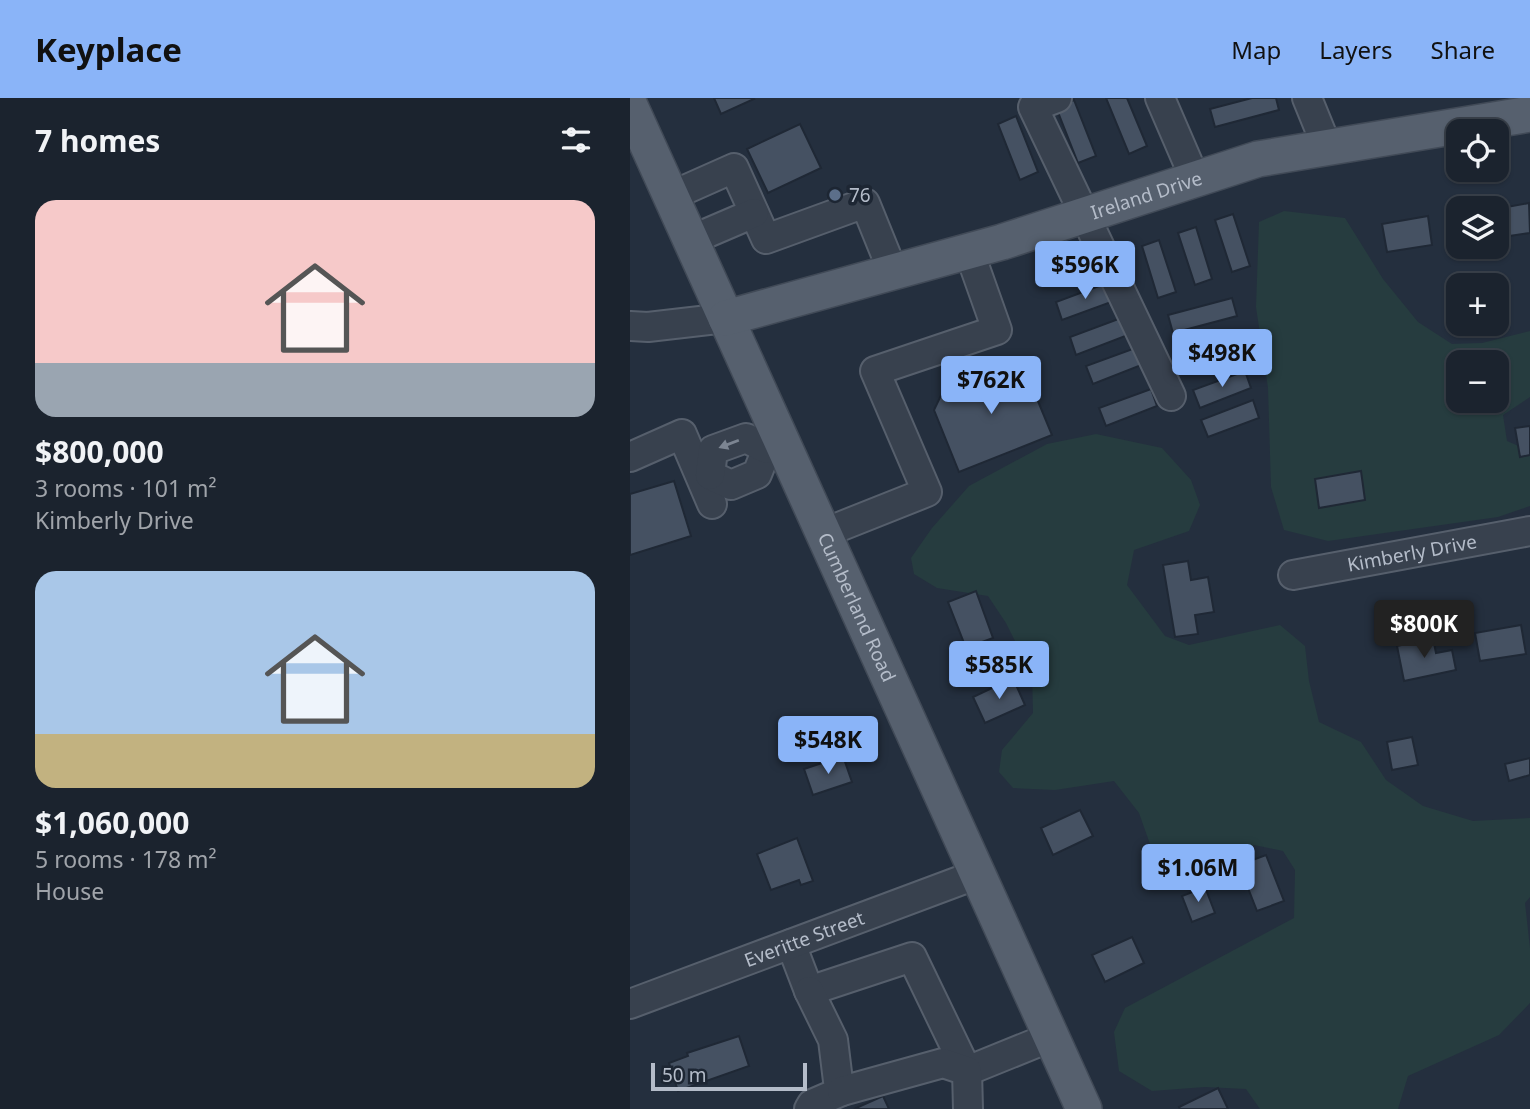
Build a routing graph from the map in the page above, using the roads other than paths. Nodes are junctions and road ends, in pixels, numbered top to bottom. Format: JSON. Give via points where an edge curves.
{"nodes":[{"id":1,"x":1057,"y":98,"type":"edge"},
{"id":2,"x":1160,"y":98,"type":"edge"},
{"id":3,"x":1307,"y":98,"type":"edge"},
{"id":4,"x":630,"y":106,"type":"edge"},
{"id":5,"x":1530,"y":114,"type":"edge"},
{"id":6,"x":1327,"y":147,"type":"junction"},
{"id":7,"x":1195,"y":179,"type":"junction"},
{"id":8,"x":671,"y":196,"type":"junction"},
{"id":9,"x":754,"y":213,"type":"junction"},
{"id":10,"x":1083,"y":215,"type":"junction"},
{"id":11,"x":691,"y":240,"type":"junction"},
{"id":12,"x":969,"y":251,"type":"junction"},
{"id":13,"x":893,"y":272,"type":"junction"},
{"id":14,"x":726,"y":318,"type":"junction"},
{"id":15,"x":630,"y":326,"type":"edge"},
{"id":16,"x":1171,"y":396,"type":"dead end"},
{"id":17,"x":775,"y":445,"type":"junction"},
{"id":18,"x":630,"y":457,"type":"edge"},
{"id":19,"x":1530,"y":531,"type":"edge"},
{"id":20,"x":824,"y":533,"type":"junction"},
{"id":21,"x":1293,"y":575,"type":"dead end"},
{"id":22,"x":978,"y":874,"type":"junction"},
{"id":23,"x":792,"y":944,"type":"junction"},
{"id":24,"x":809,"y":991,"type":"junction"},
{"id":25,"x":630,"y":1003,"type":"edge"},
{"id":26,"x":1051,"y":1037,"type":"junction"},
{"id":27,"x":967,"y":1071,"type":"junction"},
{"id":28,"x":842,"y":1091,"type":"junction"},
{"id":29,"x":809,"y":1109,"type":"edge"},
{"id":30,"x":968,"y":1109,"type":"edge"},
{"id":31,"x":1084,"y":1109,"type":"edge"}],
"edges":[{"from":1,"to":10,"type":"street","via":[[1033,107]]},
{"from":2,"to":7,"type":"street"},
{"from":3,"to":6,"type":"street"},
{"from":4,"to":8,"type":"main road","name":"Cumberland Road"},
{"from":5,"to":6,"type":"main road","name":"Ireland Drive"},
{"from":6,"to":7,"type":"main road","name":"Ireland Drive","via":[[1258,159]]},
{"from":7,"to":10,"type":"main road","name":"Ireland Drive"},
{"from":8,"to":9,"type":"street","via":[[734,168]]},
{"from":8,"to":11,"type":"main road","name":"Cumberland Road"},
{"from":9,"to":11,"type":"street"},
{"from":9,"to":13,"type":"street","via":[[765,239],[865,203]]},
{"from":10,"to":12,"type":"main road","name":"Ireland Drive"},
{"from":10,"to":16,"type":"street"},
{"from":11,"to":14,"type":"main road","name":"Cumberland Road"},
{"from":12,"to":13,"type":"main road","name":"Ireland Drive"},
{"from":12,"to":20,"type":"street","via":[[997,330],[875,371],[927,492]]},
{"from":13,"to":14,"type":"main road","name":"Ireland Drive"},
{"from":14,"to":15,"type":"street"},
{"from":14,"to":17,"type":"main road","name":"Cumberland Road"},
{"from":17,"to":18,"type":"street","via":[[746,438],[713,450],[708,486],[682,434]]},
{"from":17,"to":20,"type":"main road","name":"Cumberland Road"},
{"from":19,"to":21,"type":"street","name":"Kimberly Drive"},
{"from":20,"to":22,"type":"main road","name":"Cumberland Road"},
{"from":22,"to":23,"type":"street","name":"Everitte Street"},
{"from":22,"to":26,"type":"main road","name":"Cumberland Road"},
{"from":23,"to":24,"type":"street"},
{"from":23,"to":25,"type":"street","name":"Everitte Street"},
{"from":24,"to":27,"type":"street","via":[[912,957]]},
{"from":24,"to":28,"type":"street","via":[[833,1040]]},
{"from":26,"to":27,"type":"street"},
{"from":26,"to":31,"type":"main road","name":"Cumberland Road"},
{"from":27,"to":28,"type":"street","via":[[943,1063]]},
{"from":27,"to":30,"type":"street"},
{"from":28,"to":29,"type":"street"}]}
